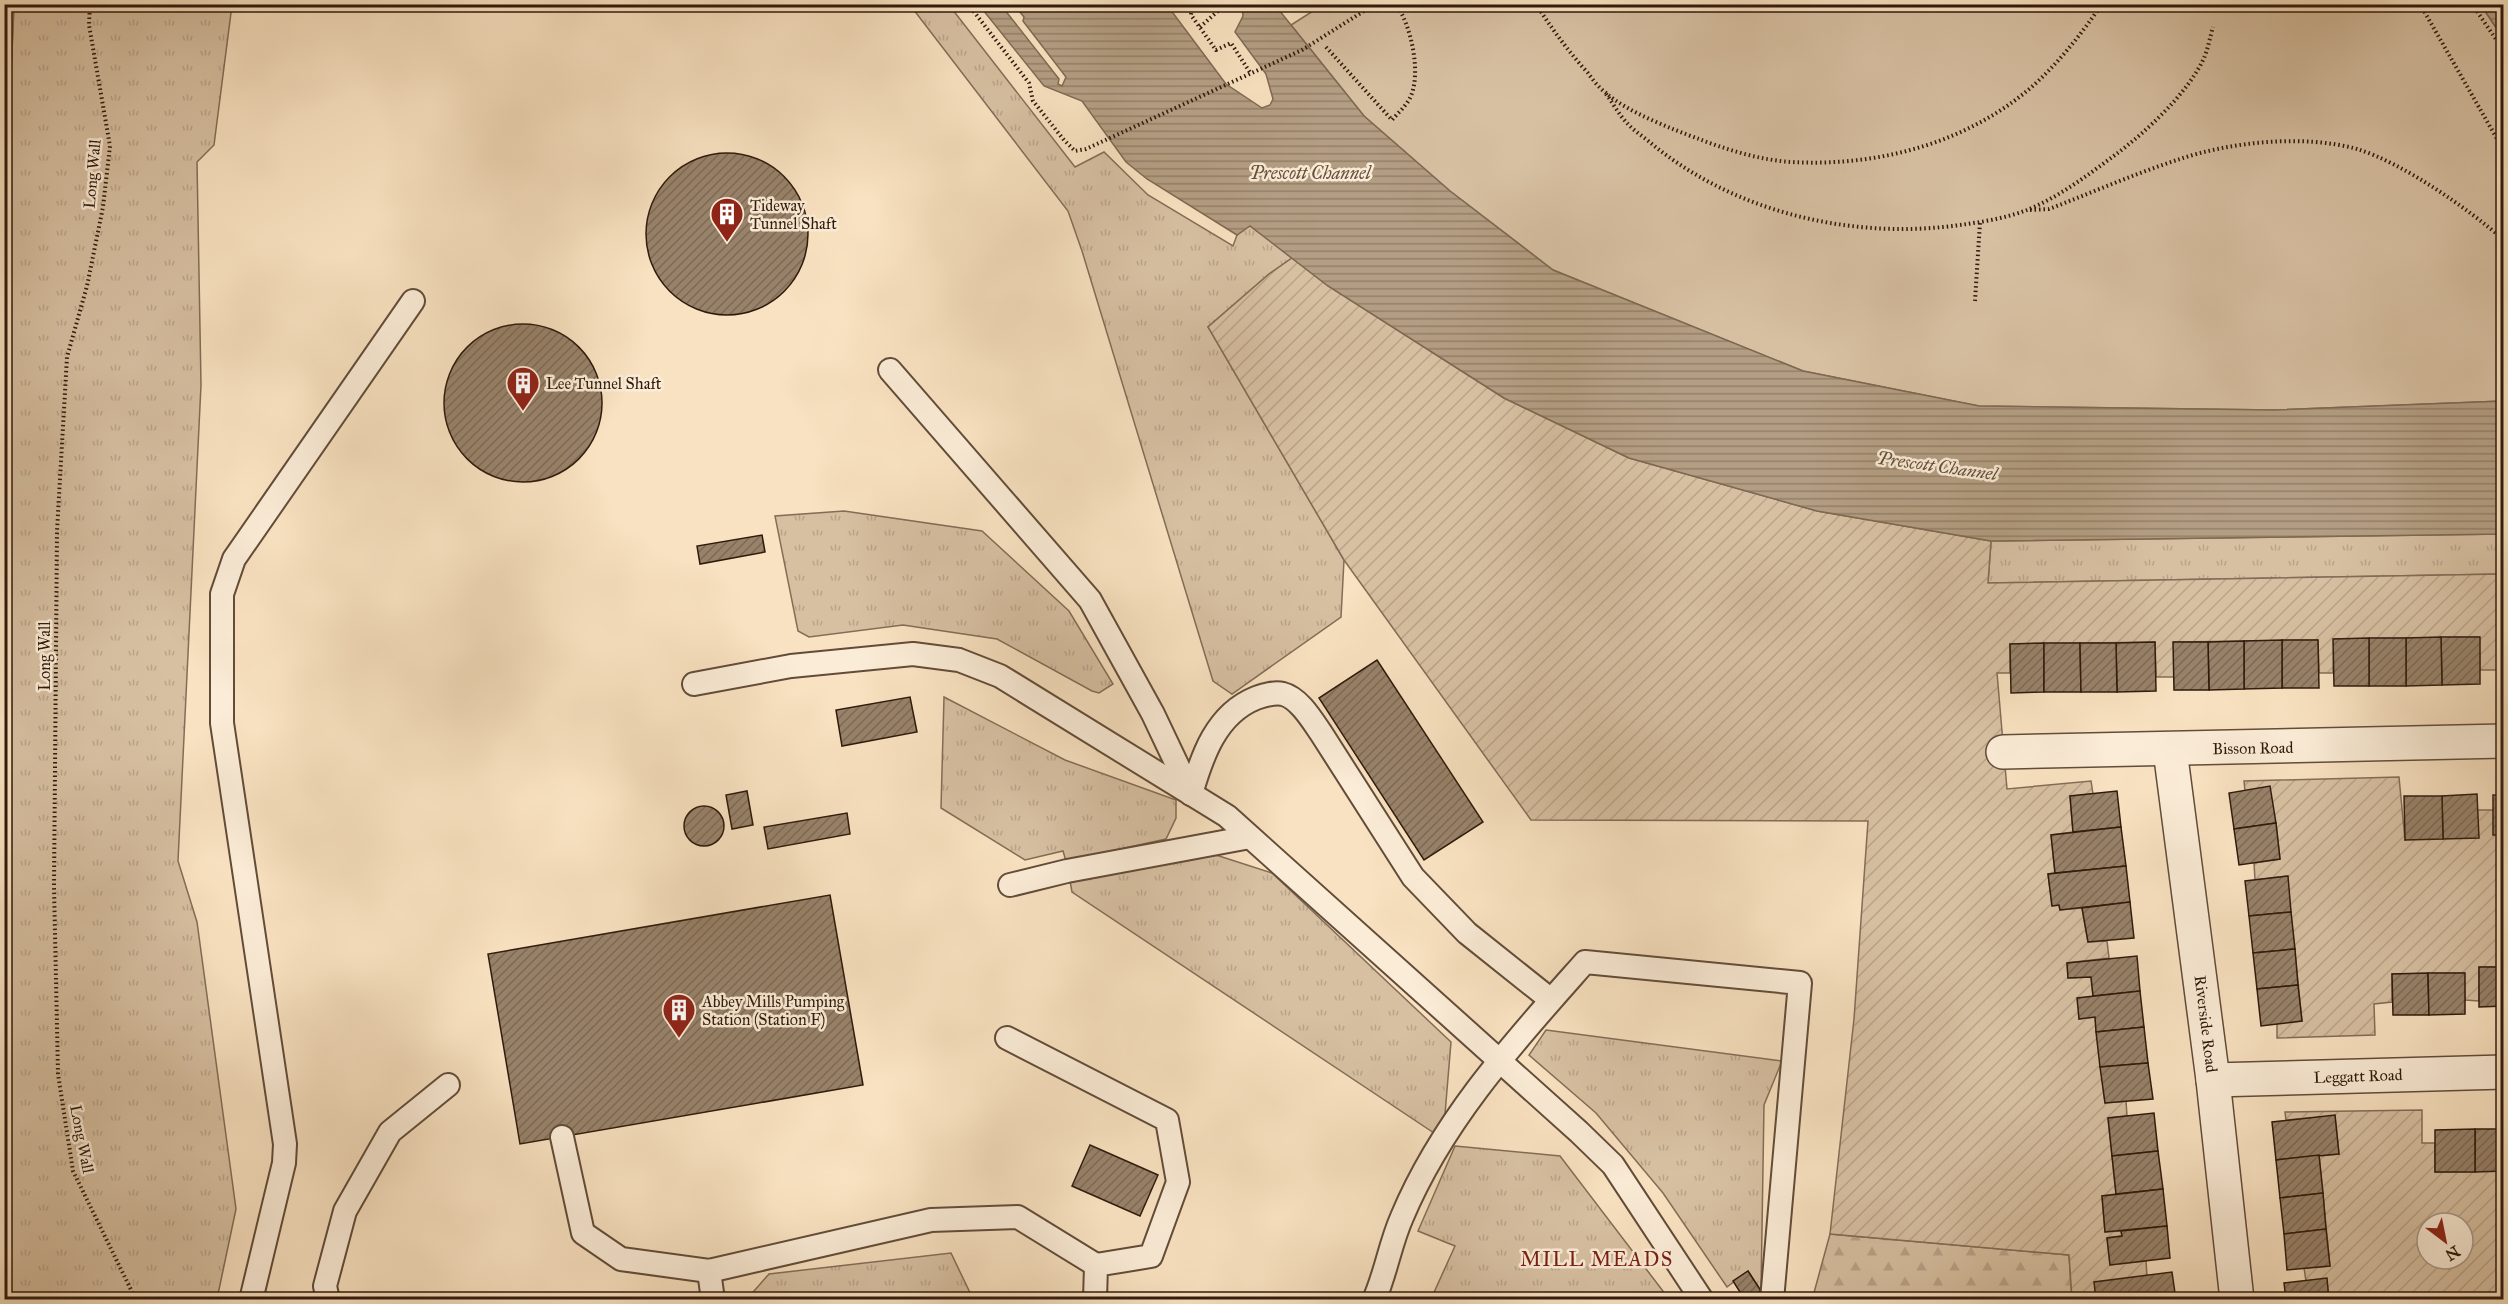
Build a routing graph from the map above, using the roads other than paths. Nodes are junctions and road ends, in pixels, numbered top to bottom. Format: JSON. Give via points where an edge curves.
{"nodes":[{"id":1,"x":413,"y":301,"type":"dead end"},
{"id":2,"x":890,"y":370,"type":"dead end"},
{"id":3,"x":694,"y":684,"type":"dead end"},
{"id":4,"x":2504,"y":741,"type":"edge"},
{"id":5,"x":2170,"y":750,"type":"junction"},
{"id":6,"x":2003,"y":752,"type":"dead end"},
{"id":7,"x":1191,"y":794,"type":"junction"},
{"id":8,"x":1250,"y":837,"type":"junction"},
{"id":9,"x":1010,"y":885,"type":"dead end"},
{"id":10,"x":1551,"y":1000,"type":"junction"},
{"id":11,"x":1007,"y":1038,"type":"dead end"},
{"id":12,"x":1498,"y":1060,"type":"junction"},
{"id":13,"x":2504,"y":1072,"type":"edge"},
{"id":14,"x":2213,"y":1080,"type":"junction"},
{"id":15,"x":448,"y":1085,"type":"dead end"},
{"id":16,"x":562,"y":1137,"type":"dead end"},
{"id":17,"x":1095,"y":1265,"type":"junction"},
{"id":18,"x":709,"y":1271,"type":"junction"},
{"id":19,"x":251,"y":1299,"type":"edge"},
{"id":20,"x":328,"y":1299,"type":"edge"},
{"id":21,"x":713,"y":1299,"type":"edge"},
{"id":22,"x":1095,"y":1299,"type":"edge"},
{"id":23,"x":1374,"y":1299,"type":"edge"},
{"id":24,"x":1702,"y":1299,"type":"edge"},
{"id":25,"x":1772,"y":1299,"type":"edge"},
{"id":26,"x":2237,"y":1299,"type":"edge"}],
"edges":[{"from":1,"to":19,"type":"lane","via":[[234,559],[222,594],[222,723],[285,1144],[284,1163]]},
{"from":2,"to":7,"type":"lane","via":[[1090,600],[1153,714]]},
{"from":3,"to":7,"type":"lane","via":[[791,666],[913,654],[959,660],[1000,676]]},
{"from":4,"to":5,"type":"street","name":"Bisson Road"},
{"from":5,"to":6,"type":"street","name":"Bisson Road"},
{"from":5,"to":14,"type":"street","name":"Riverside Road"},
{"from":7,"to":8,"type":"lane","via":[[1227,816]]},
{"from":7,"to":10,"type":"lane","via":[[1213,735],[1226,721],[1247,702],[1272,693],[1284,694],[1309,716],[1413,877],[1467,933]]},
{"from":8,"to":9,"type":"lane"},
{"from":8,"to":12,"type":"lane"},
{"from":10,"to":12,"type":"lane"},
{"from":10,"to":25,"type":"lane","via":[[1585,962],[1800,983]]},
{"from":11,"to":17,"type":"lane","via":[[1167,1120],[1178,1182],[1151,1256]]},
{"from":12,"to":23,"type":"lane","via":[[1443,1139],[1401,1218],[1386,1273]]},
{"from":12,"to":24,"type":"lane","via":[[1613,1165]]},
{"from":13,"to":14,"type":"street","name":"Leggatt Road"},
{"from":14,"to":26,"type":"street","name":"Riverside Road"},
{"from":15,"to":20,"type":"lane","via":[[390,1132],[345,1211],[325,1286]]},
{"from":16,"to":18,"type":"lane","via":[[583,1233],[621,1259]]},
{"from":17,"to":18,"type":"lane","via":[[1018,1217],[931,1220]]},
{"from":17,"to":22,"type":"lane"},
{"from":18,"to":21,"type":"lane"}]}
